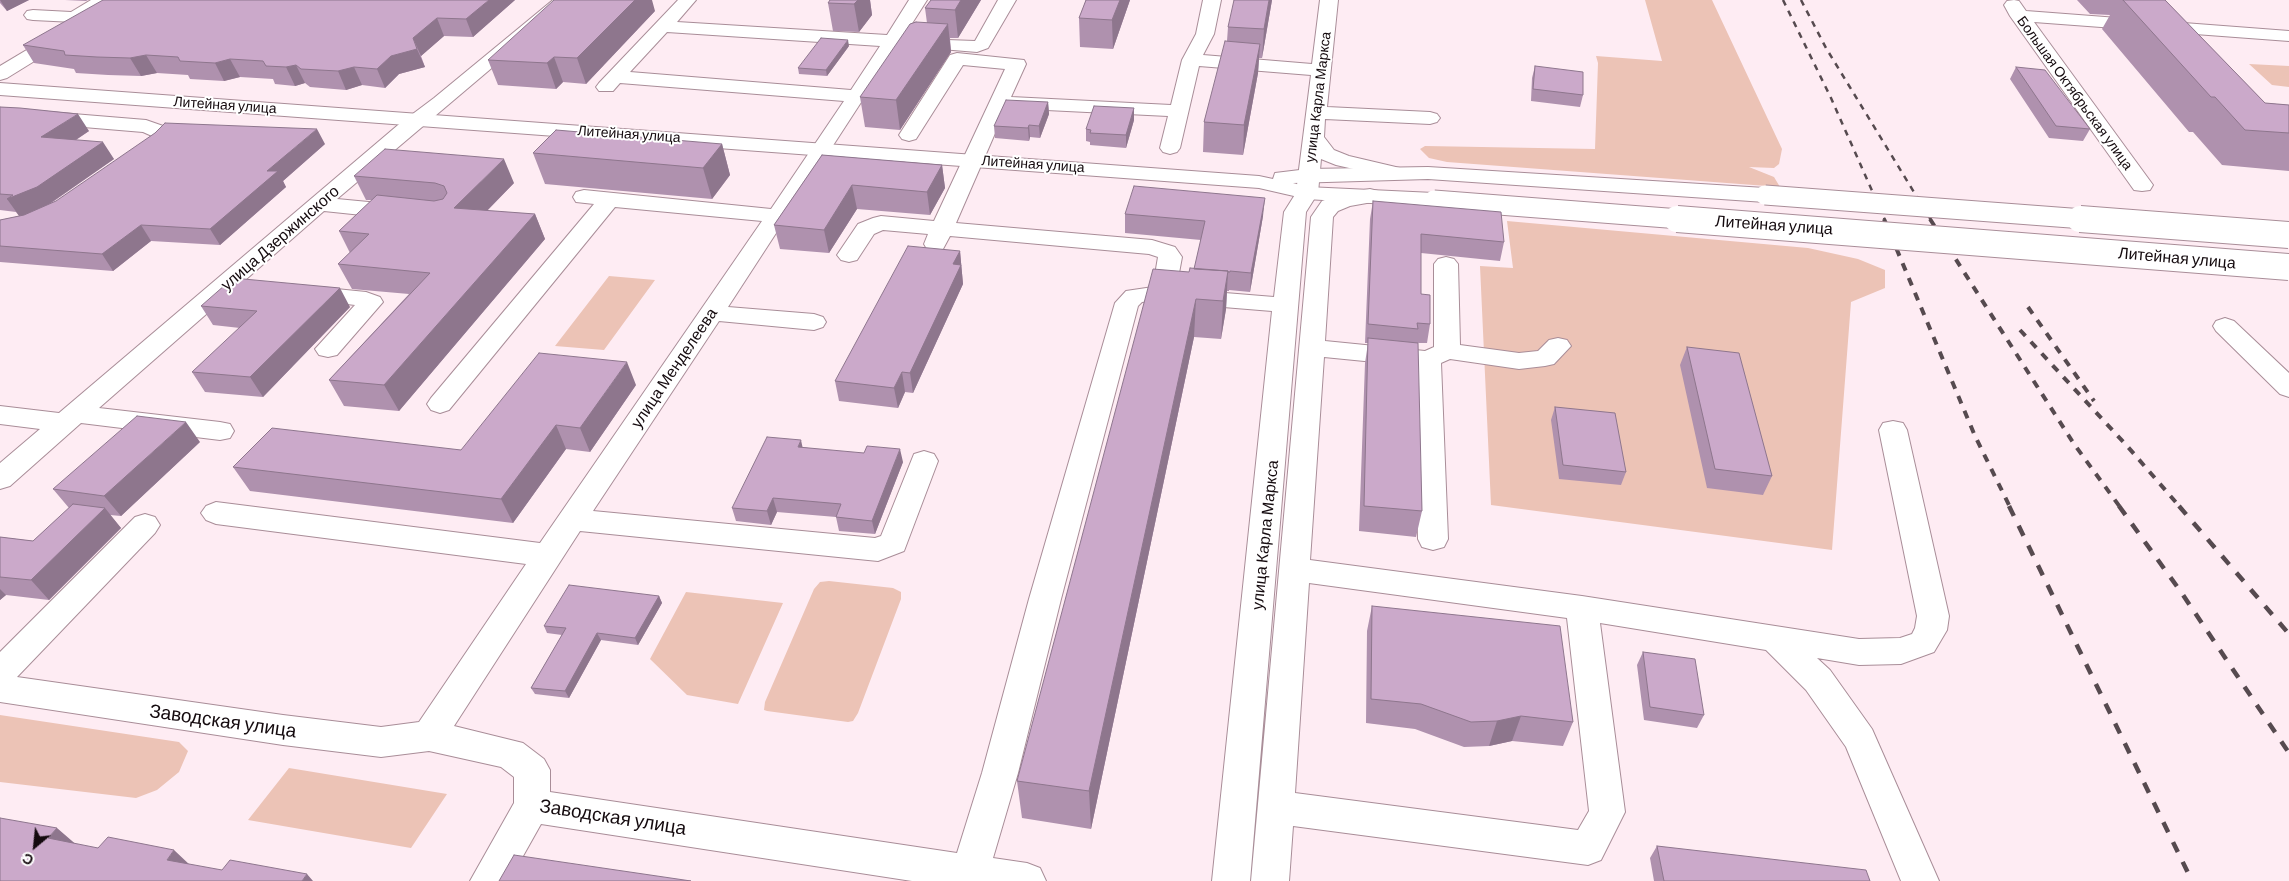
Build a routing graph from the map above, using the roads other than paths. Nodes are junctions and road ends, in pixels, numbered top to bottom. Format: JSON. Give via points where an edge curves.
{"nodes":[{"id":1,"x":103,"y":0,"type":"edge"},
{"id":2,"x":563,"y":0,"type":"edge"},
{"id":3,"x":918,"y":0,"type":"edge"},
{"id":4,"x":1007,"y":0,"type":"edge"},
{"id":5,"x":1212,"y":0,"type":"edge"},
{"id":6,"x":1329,"y":0,"type":"edge"},
{"id":7,"x":576,"y":1,"type":"edge"},
{"id":8,"x":685,"y":3,"type":"edge"},
{"id":9,"x":664,"y":4,"type":"dead end"},
{"id":10,"x":2014,"y":8,"type":"edge"},
{"id":11,"x":34,"y":15,"type":"dead end"},
{"id":12,"x":74,"y":17,"type":"junction"},
{"id":13,"x":664,"y":26,"type":"junction"},
{"id":14,"x":2288,"y":26,"type":"edge"},
{"id":15,"x":892,"y":41,"type":"junction"},
{"id":16,"x":967,"y":53,"type":"junction"},
{"id":17,"x":1190,"y":60,"type":"junction"},
{"id":18,"x":1322,"y":70,"type":"junction"},
{"id":19,"x":0,"y":74,"type":"edge"},
{"id":20,"x":0,"y":89,"type":"edge"},
{"id":21,"x":856,"y":96,"type":"junction"},
{"id":22,"x":999,"y":102,"type":"junction"},
{"id":23,"x":1178,"y":111,"type":"junction"},
{"id":24,"x":1317,"y":113,"type":"junction"},
{"id":25,"x":0,"y":114,"type":"edge"},
{"id":26,"x":1430,"y":118,"type":"dead end"},
{"id":27,"x":418,"y":119,"type":"junction"},
{"id":28,"x":910,"y":135,"type":"dead end"},
{"id":29,"x":1314,"y":139,"type":"junction"},
{"id":30,"x":822,"y":148,"type":"junction"},
{"id":31,"x":1170,"y":148,"type":"dead end"},
{"id":32,"x":973,"y":160,"type":"junction"},
{"id":33,"x":124,"y":165,"type":"edge"},
{"id":34,"x":1393,"y":172,"type":"junction"},
{"id":35,"x":2142,"y":185,"type":"dead end"},
{"id":36,"x":1312,"y":195,"type":"junction"},
{"id":37,"x":1370,"y":196,"type":"joint"},
{"id":38,"x":584,"y":198,"type":"dead end"},
{"id":39,"x":608,"y":200,"type":"junction"},
{"id":40,"x":319,"y":204,"type":"junction"},
{"id":41,"x":425,"y":214,"type":"edge"},
{"id":42,"x":777,"y":216,"type":"junction"},
{"id":43,"x":2289,"y":235,"type":"edge"},
{"id":44,"x":938,"y":237,"type":"junction"},
{"id":45,"x":848,"y":255,"type":"dead end"},
{"id":46,"x":1446,"y":264,"type":"dead end"},
{"id":47,"x":2289,"y":267,"type":"edge"},
{"id":48,"x":225,"y":286,"type":"junction"},
{"id":49,"x":254,"y":288,"type":"edge"},
{"id":50,"x":282,"y":291,"type":"edge"},
{"id":51,"x":1163,"y":295,"type":"junction"},
{"id":52,"x":1286,"y":305,"type":"junction"},
{"id":53,"x":712,"y":313,"type":"junction"},
{"id":54,"x":814,"y":322,"type":"dead end"},
{"id":55,"x":2225,"y":326,"type":"dead end"},
{"id":56,"x":1558,"y":346,"type":"dead end"},
{"id":57,"x":1312,"y":348,"type":"junction"},
{"id":58,"x":328,"y":349,"type":"dead end"},
{"id":59,"x":1438,"y":355,"type":"junction"},
{"id":60,"x":2289,"y":388,"type":"edge"},
{"id":61,"x":440,"y":404,"type":"dead end"},
{"id":62,"x":0,"y":415,"type":"edge"},
{"id":63,"x":71,"y":419,"type":"junction"},
{"id":64,"x":1893,"y":430,"type":"dead end"},
{"id":65,"x":220,"y":431,"type":"dead end"},
{"id":66,"x":924,"y":461,"type":"dead end"},
{"id":67,"x":0,"y":479,"type":"edge"},
{"id":68,"x":216,"y":513,"type":"dead end"},
{"id":69,"x":572,"y":520,"type":"junction"},
{"id":70,"x":145,"y":525,"type":"dead end"},
{"id":71,"x":1434,"y":539,"type":"dead end"},
{"id":72,"x":548,"y":555,"type":"junction"},
{"id":73,"x":1294,"y":569,"type":"junction"},
{"id":74,"x":1582,"y":608,"type":"junction"},
{"id":75,"x":1774,"y":638,"type":"junction"},
{"id":76,"x":0,"y":673,"type":"edge"},
{"id":77,"x":0,"y":688,"type":"edge"},
{"id":78,"x":430,"y":736,"type":"junction"},
{"id":79,"x":532,"y":806,"type":"junction"},
{"id":80,"x":1275,"y":807,"type":"junction"},
{"id":81,"x":970,"y":872,"type":"junction"},
{"id":82,"x":489,"y":881,"type":"edge"},
{"id":83,"x":1028,"y":881,"type":"edge"},
{"id":84,"x":1231,"y":881,"type":"edge"},
{"id":85,"x":1270,"y":881,"type":"edge"},
{"id":86,"x":1920,"y":881,"type":"edge"}],
"edges":[{"from":1,"to":12,"type":"main road"},
{"from":2,"to":7,"type":"main road"},
{"from":2,"to":27,"type":"main road","name":"улица Дзержинского"},
{"from":3,"to":15,"type":"main road","name":"улица Менделеева"},
{"from":4,"to":16,"type":"main road","via":[[982,44]]},
{"from":5,"to":17,"type":"main road","via":[[1206,34]]},
{"from":6,"to":18,"type":"main road","name":"улица Карла Маркса"},
{"from":8,"to":9,"type":"main road"},
{"from":8,"to":13,"type":"main road"},
{"from":10,"to":14,"type":"main road"},
{"from":10,"to":35,"type":"main road","name":"Большая Октябрьская улица"},
{"from":11,"to":12,"type":"main road"},
{"from":12,"to":19,"type":"main road","via":[[56,40]]},
{"from":13,"to":15,"type":"main road"},
{"from":13,"to":21,"type":"main road","via":[[610,83]]},
{"from":15,"to":16,"type":"main road","via":[[926,43]]},
{"from":15,"to":21,"type":"main road","name":"улица Менделеева"},
{"from":16,"to":22,"type":"main road","via":[[1017,64]]},
{"from":16,"to":28,"type":"main road","via":[[958,59]]},
{"from":17,"to":18,"type":"main road"},
{"from":17,"to":23,"type":"main road"},
{"from":18,"to":24,"type":"main road","name":"улица Карла Маркса"},
{"from":20,"to":27,"type":"main road","name":"Литейная улица"},
{"from":21,"to":30,"type":"main road","name":"улица Менделеева"},
{"from":22,"to":23,"type":"main road"},
{"from":22,"to":32,"type":"main road"},
{"from":23,"to":31,"type":"main road"},
{"from":24,"to":26,"type":"main road"},
{"from":24,"to":29,"type":"main road","name":"улица Карла Маркса"},
{"from":25,"to":33,"type":"main road","via":[[146,126],[160,131],[161,139]]},
{"from":27,"to":30,"type":"main road","name":"Литейная улица"},
{"from":27,"to":40,"type":"main road","name":"улица Дзержинского"},
{"from":29,"to":34,"type":"main road","via":[[1327,154],[1343,161]]},
{"from":29,"to":36,"type":"main road","name":"улица Карла Маркса"},
{"from":30,"to":32,"type":"main road","name":"Литейная улица"},
{"from":30,"to":42,"type":"main road","name":"улица Менделеева"},
{"from":32,"to":36,"type":"main road","name":"Литейная улица","via":[[1259,182]]},
{"from":32,"to":44,"type":"main road"},
{"from":34,"to":36,"type":"main road","name":"Литейная улица"},
{"from":34,"to":43,"type":"main road","name":"Литейная улица","bridge":true,"via":[[1755,194]]},
{"from":36,"to":37,"type":"main road","name":"улица Карла Маркса","via":[[1330,206]]},
{"from":36,"to":52,"type":"main road","name":"улица Карла Маркса","via":[[1295,212]]},
{"from":36,"to":57,"type":"main road","name":"улица Карла Маркса"},
{"from":37,"to":47,"type":"main road","name":"Литейная улица","bridge":true},
{"from":38,"to":39,"type":"main road"},
{"from":39,"to":42,"type":"main road"},
{"from":39,"to":61,"type":"main road"},
{"from":40,"to":41,"type":"main road"},
{"from":40,"to":48,"type":"main road","name":"улица Дзержинского"},
{"from":42,"to":53,"type":"main road","name":"улица Менделеева"},
{"from":44,"to":45,"type":"main road","via":[[881,224],[872,225]]},
{"from":44,"to":51,"type":"main road","via":[[1161,250],[1167,252],[1171,262]]},
{"from":46,"to":59,"type":"main road"},
{"from":48,"to":49,"type":"main road"},
{"from":48,"to":63,"type":"main road","name":"улица Дзержинского"},
{"from":50,"to":58,"type":"main road","via":[[372,302]]},
{"from":51,"to":52,"type":"main road"},
{"from":51,"to":81,"type":"main road","via":[[1135,296],[1125,311],[1000,773]]},
{"from":52,"to":84,"type":"main road","name":"улица Карла Маркса"},
{"from":53,"to":54,"type":"main road"},
{"from":53,"to":69,"type":"main road","name":"улица Менделеева"},
{"from":55,"to":60,"type":"main road"},
{"from":56,"to":59,"type":"main road","via":[[1545,358],[1535,360]]},
{"from":57,"to":59,"type":"main road"},
{"from":57,"to":73,"type":"main road","name":"улица Карла Маркса"},
{"from":59,"to":71,"type":"main road"},
{"from":62,"to":63,"type":"main road"},
{"from":63,"to":65,"type":"main road"},
{"from":63,"to":67,"type":"main road","name":"улица Дзержинского"},
{"from":64,"to":75,"type":"main road","via":[[1933,616],[1931,630],[1923,643],[1901,651],[1859,652]]},
{"from":66,"to":69,"type":"main road","via":[[893,543],[878,550]]},
{"from":68,"to":72,"type":"main road"},
{"from":69,"to":72,"type":"main road","name":"улица Менделеева"},
{"from":70,"to":76,"type":"main road"},
{"from":72,"to":78,"type":"main road","name":"улица Менделеева"},
{"from":73,"to":74,"type":"main road"},
{"from":73,"to":80,"type":"main road","name":"улица Карла Маркса"},
{"from":74,"to":75,"type":"main road"},
{"from":74,"to":80,"type":"main road","via":[[1607,812],[1588,848]]},
{"from":75,"to":86,"type":"main road","via":[[1818,680],[1860,739]]},
{"from":77,"to":78,"type":"main road","name":"Заводская улица","via":[[381,742]]},
{"from":78,"to":79,"type":"main road","name":"Заводская улица","via":[[511,754],[532,770]]},
{"from":79,"to":81,"type":"main road","name":"Заводская улица"},
{"from":79,"to":82,"type":"main road"},
{"from":80,"to":85,"type":"main road","name":"улица Карла Маркса"},
{"from":81,"to":83,"type":"main road","name":"Заводская улица"}]}
